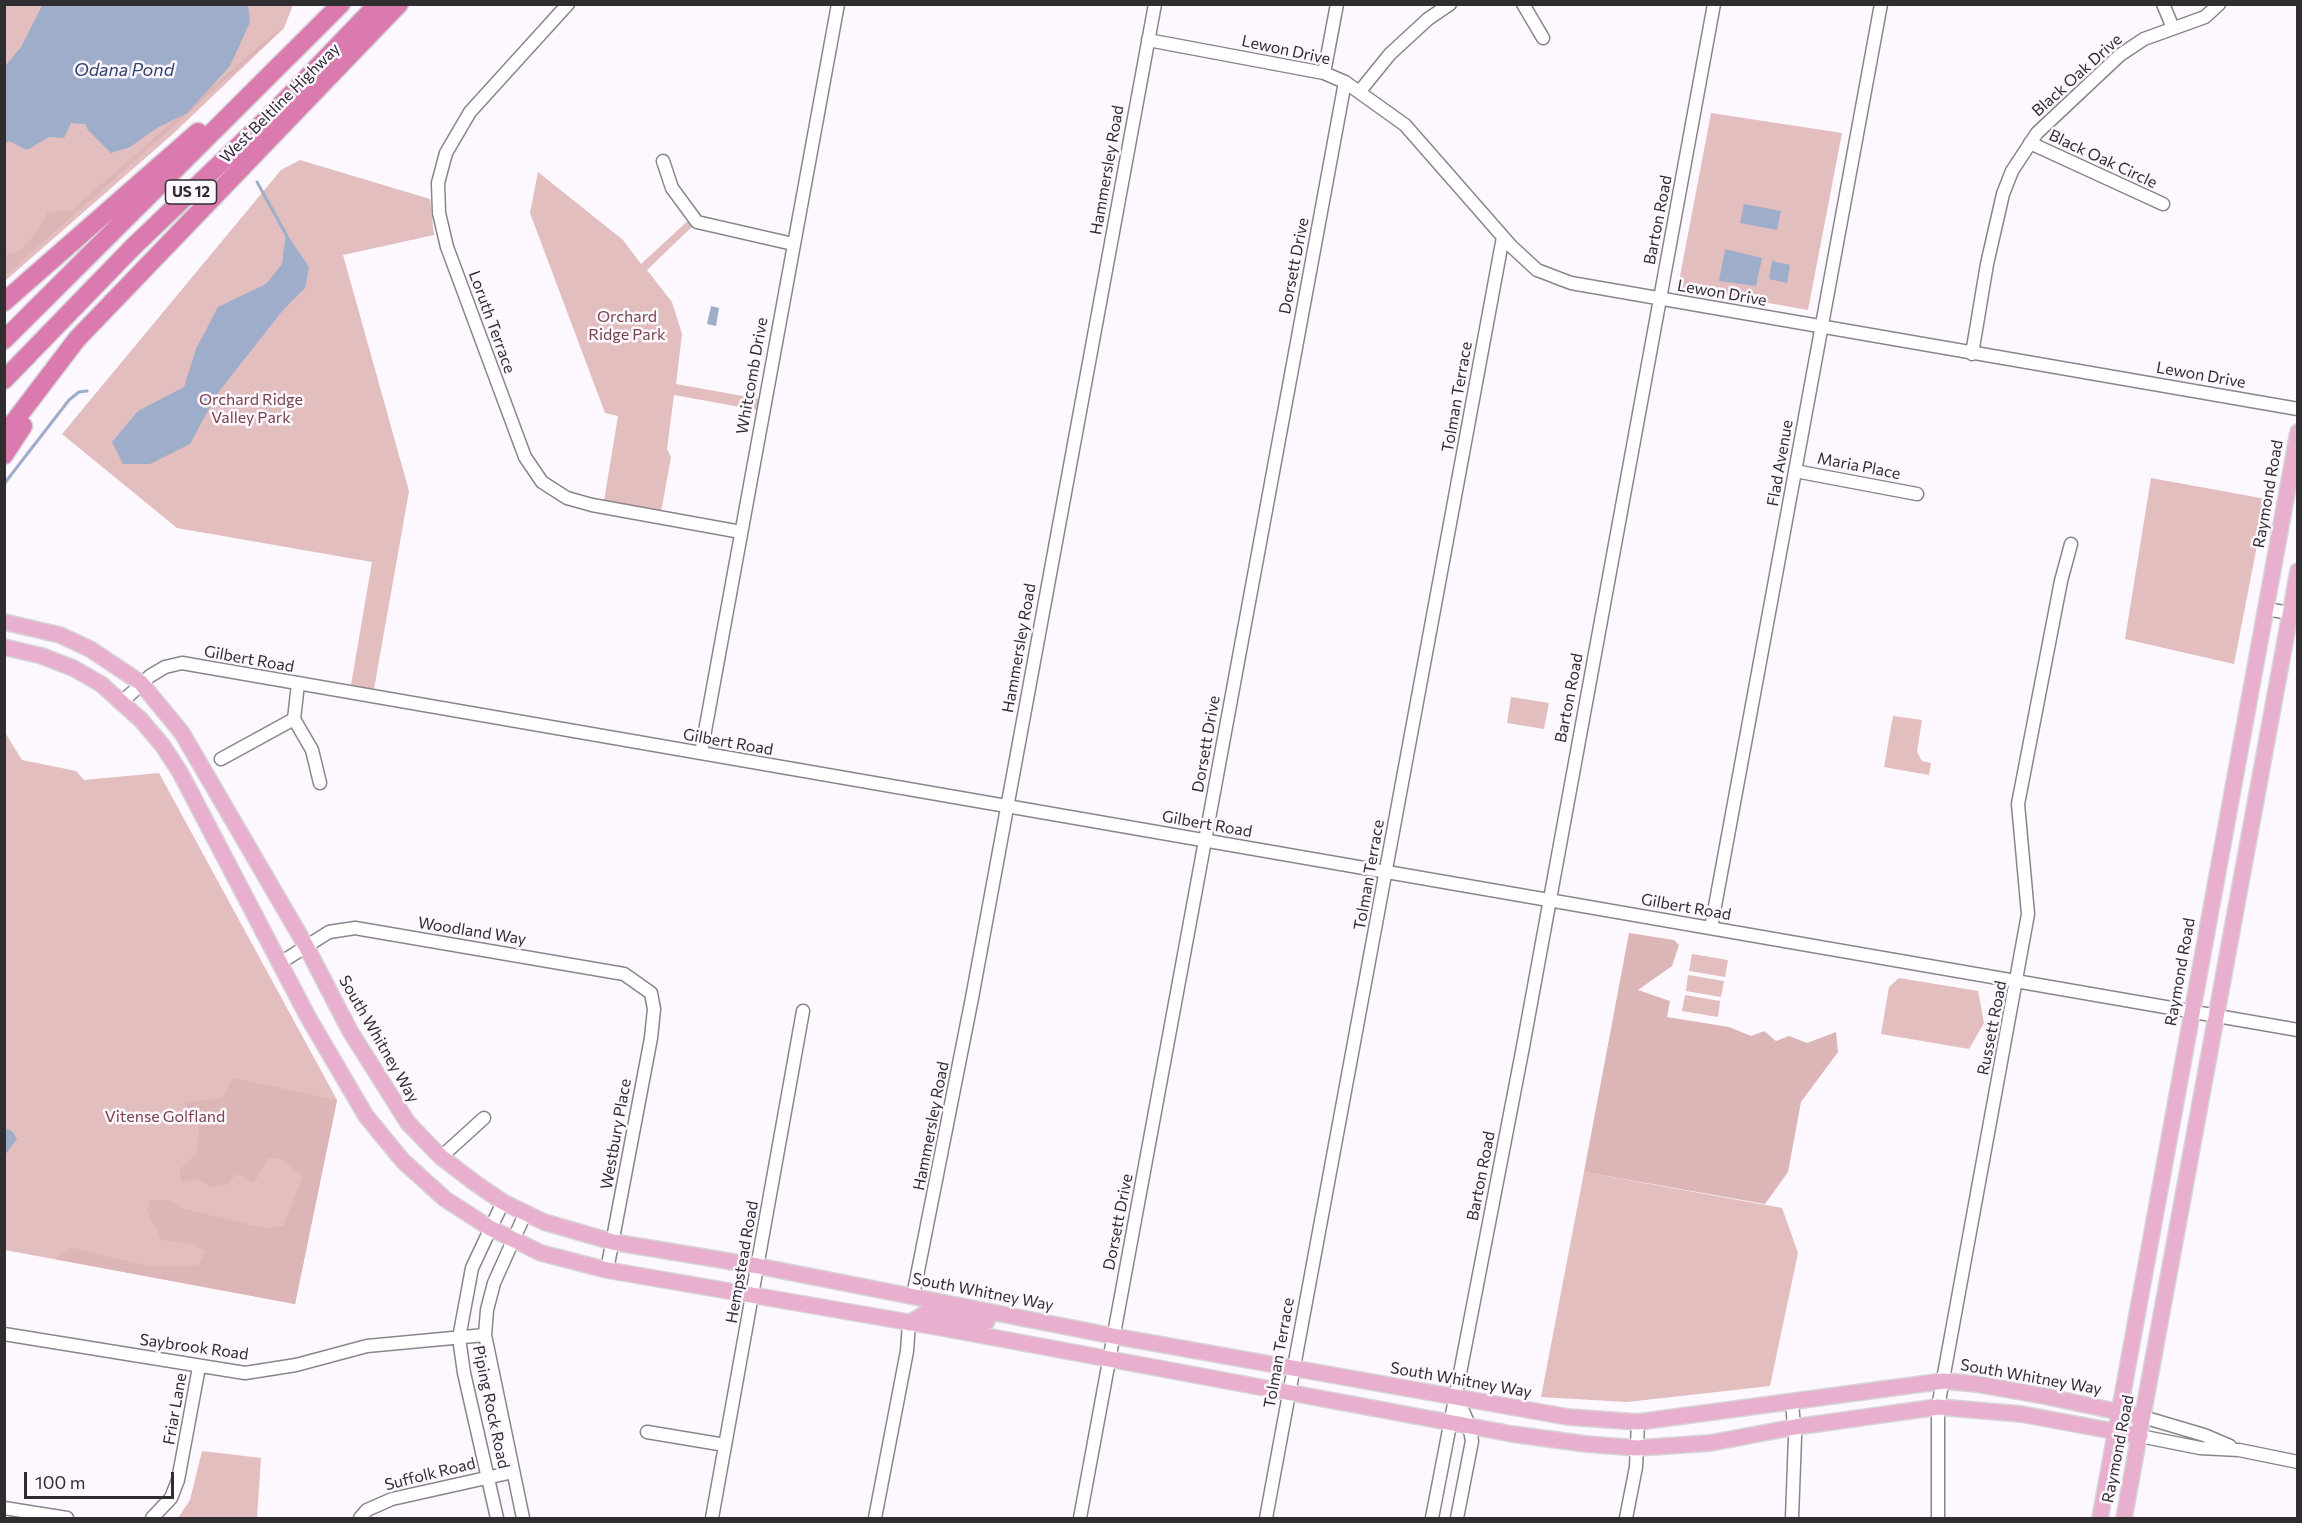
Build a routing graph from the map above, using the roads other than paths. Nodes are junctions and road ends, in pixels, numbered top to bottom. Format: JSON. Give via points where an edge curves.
{"nodes":[{"id":1,"x":341,"y":4,"type":"edge"},
{"id":2,"x":378,"y":4,"type":"edge"},
{"id":3,"x":399,"y":4,"type":"edge"},
{"id":4,"x":568,"y":4,"type":"edge"},
{"id":5,"x":838,"y":4,"type":"edge"},
{"id":6,"x":1155,"y":4,"type":"edge"},
{"id":7,"x":1337,"y":4,"type":"edge"},
{"id":8,"x":1450,"y":4,"type":"edge"},
{"id":9,"x":1523,"y":4,"type":"edge"},
{"id":10,"x":1714,"y":4,"type":"edge"},
{"id":11,"x":1881,"y":4,"type":"edge"},
{"id":12,"x":2163,"y":4,"type":"edge"},
{"id":13,"x":2218,"y":4,"type":"edge"},
{"id":14,"x":328,"y":18,"type":"junction"},
{"id":15,"x":2173,"y":28,"type":"junction"},
{"id":16,"x":1543,"y":38,"type":"dead end"},
{"id":17,"x":1148,"y":40,"type":"junction"},
{"id":18,"x":1324,"y":73,"type":"junction"},
{"id":19,"x":1345,"y":82,"type":"junction"},
{"id":20,"x":1360,"y":91,"type":"junction"},
{"id":21,"x":2030,"y":143,"type":"junction"},
{"id":22,"x":663,"y":161,"type":"dead end"},
{"id":23,"x":2163,"y":204,"type":"dead end"},
{"id":24,"x":193,"y":218,"type":"junction"},
{"id":25,"x":1503,"y":237,"type":"junction"},
{"id":26,"x":793,"y":244,"type":"junction"},
{"id":27,"x":1660,"y":300,"type":"junction"},
{"id":28,"x":4,"y":302,"type":"edge"},
{"id":29,"x":1822,"y":327,"type":"junction"},
{"id":30,"x":4,"y":340,"type":"edge"},
{"id":31,"x":1972,"y":354,"type":"junction"},
{"id":32,"x":4,"y":380,"type":"edge"},
{"id":33,"x":2298,"y":409,"type":"edge"},
{"id":34,"x":2298,"y":432,"type":"edge"},
{"id":35,"x":4,"y":435,"type":"edge"},
{"id":36,"x":4,"y":455,"type":"edge"},
{"id":37,"x":1796,"y":471,"type":"junction"},
{"id":38,"x":1917,"y":494,"type":"dead end"},
{"id":39,"x":741,"y":532,"type":"junction"},
{"id":40,"x":2071,"y":544,"type":"dead end"},
{"id":41,"x":2298,"y":571,"type":"edge"},
{"id":42,"x":2266,"y":609,"type":"junction"},
{"id":43,"x":2295,"y":613,"type":"edge"},
{"id":44,"x":4,"y":622,"type":"edge"},
{"id":45,"x":4,"y":647,"type":"edge"},
{"id":46,"x":141,"y":683,"type":"junction"},
{"id":47,"x":298,"y":684,"type":"junction"},
{"id":48,"x":123,"y":701,"type":"junction"},
{"id":49,"x":294,"y":719,"type":"junction"},
{"id":50,"x":701,"y":753,"type":"junction"},
{"id":51,"x":221,"y":759,"type":"dead end"},
{"id":52,"x":320,"y":783,"type":"dead end"},
{"id":53,"x":1007,"y":806,"type":"junction"},
{"id":54,"x":1206,"y":840,"type":"junction"},
{"id":55,"x":1387,"y":872,"type":"junction"},
{"id":56,"x":1550,"y":900,"type":"junction"},
{"id":57,"x":1711,"y":928,"type":"junction"},
{"id":58,"x":306,"y":946,"type":"junction"},
{"id":59,"x":280,"y":963,"type":"junction"},
{"id":60,"x":2018,"y":980,"type":"junction"},
{"id":61,"x":653,"y":1004,"type":"joint"},
{"id":62,"x":802,"y":1011,"type":"dead end"},
{"id":63,"x":2191,"y":1011,"type":"junction"},
{"id":64,"x":2217,"y":1016,"type":"junction"},
{"id":65,"x":2298,"y":1030,"type":"edge"},
{"id":66,"x":484,"y":1118,"type":"dead end"},
{"id":67,"x":441,"y":1157,"type":"junction"},
{"id":68,"x":503,"y":1202,"type":"junction"},
{"id":69,"x":525,"y":1214,"type":"junction"},
{"id":70,"x":490,"y":1228,"type":"junction"},
{"id":71,"x":512,"y":1240,"type":"junction"},
{"id":72,"x":613,"y":1242,"type":"junction"},
{"id":73,"x":758,"y":1266,"type":"junction"},
{"id":74,"x":607,"y":1270,"type":"junction"},
{"id":75,"x":753,"y":1296,"type":"junction"},
{"id":76,"x":913,"y":1296,"type":"junction"},
{"id":77,"x":909,"y":1323,"type":"junction"},
{"id":78,"x":1055,"y":1324,"type":"junction"},
{"id":79,"x":4,"y":1334,"type":"edge"},
{"id":80,"x":485,"y":1335,"type":"junction"},
{"id":81,"x":1113,"y":1336,"type":"junction"},
{"id":82,"x":459,"y":1338,"type":"junction"},
{"id":83,"x":1109,"y":1359,"type":"junction"},
{"id":84,"x":199,"y":1367,"type":"junction"},
{"id":85,"x":1294,"y":1368,"type":"junction"},
{"id":86,"x":1944,"y":1381,"type":"junction"},
{"id":87,"x":1289,"y":1392,"type":"junction"},
{"id":88,"x":1457,"y":1397,"type":"junction"},
{"id":89,"x":1792,"y":1403,"type":"junction"},
{"id":90,"x":1938,"y":1407,"type":"junction"},
{"id":91,"x":2120,"y":1411,"type":"junction"},
{"id":92,"x":2143,"y":1417,"type":"junction"},
{"id":93,"x":1451,"y":1422,"type":"junction"},
{"id":94,"x":1638,"y":1422,"type":"junction"},
{"id":95,"x":1469,"y":1425,"type":"junction"},
{"id":96,"x":1795,"y":1427,"type":"junction"},
{"id":97,"x":2116,"y":1431,"type":"junction"},
{"id":98,"x":647,"y":1432,"type":"dead end"},
{"id":99,"x":2140,"y":1436,"type":"junction"},
{"id":100,"x":725,"y":1445,"type":"junction"},
{"id":101,"x":1637,"y":1448,"type":"junction"},
{"id":102,"x":2240,"y":1450,"type":"junction"},
{"id":103,"x":2298,"y":1461,"type":"edge"},
{"id":104,"x":513,"y":1472,"type":"junction"},
{"id":105,"x":489,"y":1477,"type":"junction"},
{"id":106,"x":4,"y":1508,"type":"edge"},
{"id":107,"x":67,"y":1518,"type":"edge"},
{"id":108,"x":152,"y":1518,"type":"edge"},
{"id":109,"x":360,"y":1518,"type":"edge"},
{"id":110,"x":497,"y":1518,"type":"edge"},
{"id":111,"x":523,"y":1518,"type":"edge"},
{"id":112,"x":712,"y":1518,"type":"edge"},
{"id":113,"x":875,"y":1518,"type":"edge"},
{"id":114,"x":1080,"y":1518,"type":"edge"},
{"id":115,"x":1266,"y":1518,"type":"edge"},
{"id":116,"x":1432,"y":1518,"type":"edge"},
{"id":117,"x":1458,"y":1518,"type":"edge"},
{"id":118,"x":1626,"y":1518,"type":"edge"},
{"id":119,"x":1792,"y":1518,"type":"edge"},
{"id":120,"x":1938,"y":1518,"type":"edge"},
{"id":121,"x":2100,"y":1518,"type":"edge"},
{"id":122,"x":2124,"y":1518,"type":"edge"}],
"edges":[{"from":1,"to":14,"type":"highway","name":"West Beltline Highway","number":"US 12"},
{"from":2,"to":32,"type":"highway","name":"West Beltline Highway","number":"US 12","via":[[274,112],[132,247]]},
{"from":3,"to":24,"type":"highway"},
{"from":4,"to":39,"type":"street","name":"Loruth Terrace","via":[[470,112],[446,153],[438,183],[439,213],[447,247],[525,457],[542,482],[567,498],[592,505]]},
{"from":5,"to":26,"type":"street","name":"Whitcomb Drive"},
{"from":6,"to":17,"type":"street","name":"Hammersley Road"},
{"from":7,"to":18,"type":"street"},
{"from":8,"to":20,"type":"street","via":[[1390,54]]},
{"from":9,"to":16,"type":"street"},
{"from":10,"to":27,"type":"street","name":"Barton Road"},
{"from":11,"to":29,"type":"street","name":"Flad Avenue"},
{"from":12,"to":15,"type":"street"},
{"from":13,"to":15,"type":"street","name":"Black Oak Drive","via":[[2205,17]]},
{"from":14,"to":28,"type":"highway"},
{"from":14,"to":30,"type":"highway","name":"West Beltline Highway","number":"US 12"},
{"from":15,"to":21,"type":"street","name":"Black Oak Drive","via":[[2144,39],[2120,56],[2066,104]]},
{"from":17,"to":18,"type":"street","name":"Lewon Drive"},
{"from":17,"to":53,"type":"street","name":"Hammersley Road"},
{"from":18,"to":19,"type":"street","name":"Lewon Drive"},
{"from":19,"to":20,"type":"street","name":"Lewon Drive"},
{"from":19,"to":54,"type":"street","name":"Dorsett Drive"},
{"from":20,"to":25,"type":"street","name":"Lewon Drive","via":[[1405,125]]},
{"from":21,"to":23,"type":"street","name":"Black Oak Circle"},
{"from":21,"to":31,"type":"street","name":"Black Oak Drive","via":[[2003,194]]},
{"from":22,"to":26,"type":"street","via":[[672,188],[697,222]]},
{"from":24,"to":35,"type":"highway","via":[[77,339]]},
{"from":24,"to":36,"type":"highway","via":[[163,262],[60,376]]},
{"from":25,"to":27,"type":"street","name":"Lewon Drive","via":[[1537,270],[1571,283]]},
{"from":25,"to":55,"type":"street","name":"Tolman Terrace"},
{"from":26,"to":39,"type":"street","name":"Whitcomb Drive"},
{"from":27,"to":29,"type":"street","name":"Lewon Drive"},
{"from":27,"to":56,"type":"street","name":"Barton Road"},
{"from":29,"to":31,"type":"street","name":"Lewon Drive"},
{"from":29,"to":37,"type":"street","name":"Flad Avenue"},
{"from":31,"to":33,"type":"street","name":"Lewon Drive"},
{"from":34,"to":42,"type":"main road","name":"Raymond Road"},
{"from":37,"to":38,"type":"street","name":"Maria Place"},
{"from":37,"to":57,"type":"street","name":"Flad Avenue"},
{"from":39,"to":50,"type":"street","name":"Whitcomb Drive"},
{"from":40,"to":60,"type":"street","name":"Russett Road","via":[[2018,804],[2028,914]]},
{"from":41,"to":43,"type":"main road","name":"Raymond Road"},
{"from":42,"to":43,"type":"street"},
{"from":42,"to":63,"type":"main road","name":"Raymond Road"},
{"from":43,"to":64,"type":"main road","name":"Raymond Road"},
{"from":44,"to":46,"type":"main road","name":"South Whitney Way","via":[[60,635],[90,649]]},
{"from":45,"to":48,"type":"main road","name":"South Whitney Way","via":[[73,668]]},
{"from":46,"to":47,"type":"street","name":"Gilbert Road","via":[[165,667],[182,663]]},
{"from":46,"to":48,"type":"street","name":"Gilbert Road"},
{"from":46,"to":58,"type":"main road","name":"South Whitney Way","via":[[182,732]]},
{"from":47,"to":49,"type":"street"},
{"from":47,"to":50,"type":"street","name":"Gilbert Road"},
{"from":48,"to":59,"type":"main road","name":"South Whitney Way","via":[[163,746],[181,774]]},
{"from":49,"to":51,"type":"street"},
{"from":49,"to":52,"type":"street","via":[[312,750]]},
{"from":50,"to":53,"type":"street","name":"Gilbert Road"},
{"from":53,"to":54,"type":"street","name":"Gilbert Road"},
{"from":53,"to":76,"type":"street","name":"Hammersley Road"},
{"from":54,"to":55,"type":"street","name":"Gilbert Road"},
{"from":54,"to":81,"type":"street","name":"Dorsett Drive"},
{"from":55,"to":56,"type":"street","name":"Gilbert Road"},
{"from":55,"to":85,"type":"street","name":"Tolman Terrace"},
{"from":56,"to":57,"type":"street","name":"Gilbert Road"},
{"from":56,"to":88,"type":"street","name":"Barton Road"},
{"from":57,"to":60,"type":"street","name":"Gilbert Road"},
{"from":58,"to":59,"type":"street","name":"Woodland Way"},
{"from":58,"to":61,"type":"street","name":"Woodland Way","via":[[328,932],[355,928],[561,961],[624,974],[651,993]]},
{"from":58,"to":67,"type":"main road","name":"South Whitney Way","via":[[376,1074],[408,1123]]},
{"from":59,"to":70,"type":"main road","name":"South Whitney Way","via":[[366,1116],[422,1180]]},
{"from":60,"to":63,"type":"street","name":"Gilbert Road"},
{"from":60,"to":86,"type":"street","name":"Russett Road"},
{"from":61,"to":72,"type":"street","name":"Westbury Place","via":[[651,1038]]},
{"from":62,"to":73,"type":"street","name":"Hempstead Road"},
{"from":63,"to":64,"type":"street","name":"Gilbert Road"},
{"from":63,"to":91,"type":"main road","name":"Raymond Road"},
{"from":64,"to":65,"type":"street","name":"Gilbert Road"},
{"from":64,"to":92,"type":"main road","name":"Raymond Road"},
{"from":66,"to":67,"type":"street"},
{"from":67,"to":68,"type":"main road","name":"South Whitney Way"},
{"from":68,"to":69,"type":"main road","name":"South Whitney Way"},
{"from":68,"to":70,"type":"street","name":"Piping Rock Road"},
{"from":69,"to":71,"type":"street","name":"Piping Rock Road"},
{"from":69,"to":72,"type":"main road","name":"South Whitney Way"},
{"from":70,"to":71,"type":"main road","name":"South Whitney Way"},
{"from":70,"to":82,"type":"street","name":"Piping Rock Road","via":[[472,1268]]},
{"from":71,"to":74,"type":"main road","name":"South Whitney Way","via":[[541,1253]]},
{"from":71,"to":80,"type":"street","name":"Piping Rock Road","via":[[494,1283]]},
{"from":72,"to":73,"type":"main road","name":"South Whitney Way"},
{"from":72,"to":74,"type":"street","name":"Westbury Place"},
{"from":73,"to":75,"type":"street","name":"Hempstead Road"},
{"from":73,"to":76,"type":"main road","name":"South Whitney Way"},
{"from":74,"to":75,"type":"main road","name":"South Whitney Way"},
{"from":75,"to":77,"type":"main road","name":"South Whitney Way"},
{"from":75,"to":100,"type":"street","name":"Hempstead Road"},
{"from":76,"to":78,"type":"main road","name":"South Whitney Way"},
{"from":77,"to":78,"type":"main road","via":[[926,1313],[1024,1326]]},
{"from":77,"to":83,"type":"main road","name":"South Whitney Way"},
{"from":77,"to":113,"type":"street"},
{"from":78,"to":81,"type":"main road","name":"South Whitney Way"},
{"from":79,"to":84,"type":"street","name":"Saybrook Road"},
{"from":80,"to":82,"type":"street","name":"Saybrook Road"},
{"from":80,"to":104,"type":"street","name":"Piping Rock Road"},
{"from":81,"to":83,"type":"street","name":"Dorsett Drive"},
{"from":81,"to":85,"type":"main road","name":"South Whitney Way"},
{"from":82,"to":84,"type":"street","name":"Saybrook Road","via":[[367,1346],[296,1365],[245,1373]]},
{"from":82,"to":105,"type":"street","name":"Piping Rock Road"},
{"from":83,"to":87,"type":"main road","name":"South Whitney Way"},
{"from":83,"to":114,"type":"street","name":"Dorsett Drive"},
{"from":84,"to":108,"type":"street","name":"Friar Lane","via":[[178,1480],[171,1498]]},
{"from":85,"to":87,"type":"street","name":"Tolman Terrace"},
{"from":85,"to":88,"type":"main road","name":"South Whitney Way"},
{"from":86,"to":89,"type":"main road","name":"South Whitney Way"},
{"from":86,"to":90,"type":"street","name":"Russett Road"},
{"from":86,"to":91,"type":"main road","name":"South Whitney Way"},
{"from":87,"to":93,"type":"main road","name":"South Whitney Way"},
{"from":87,"to":115,"type":"street","name":"Tolman Terrace"},
{"from":88,"to":93,"type":"street","name":"Barton Road"},
{"from":88,"to":94,"type":"main road","name":"South Whitney Way","via":[[1568,1417]]},
{"from":88,"to":95,"type":"street"},
{"from":89,"to":94,"type":"main road","name":"South Whitney Way"},
{"from":89,"to":96,"type":"street"},
{"from":90,"to":96,"type":"main road","name":"South Whitney Way"},
{"from":90,"to":97,"type":"main road","name":"South Whitney Way","via":[[2021,1414]]},
{"from":90,"to":120,"type":"street","name":"Russett Road"},
{"from":91,"to":92,"type":"main road","name":"South Whitney Way"},
{"from":91,"to":97,"type":"main road","name":"Raymond Road"},
{"from":92,"to":99,"type":"main road","name":"Raymond Road"},
{"from":92,"to":102,"type":"street","name":"South Whitney Way"},
{"from":93,"to":95,"type":"main road","name":"South Whitney Way"},
{"from":93,"to":116,"type":"street","name":"Barton Road"},
{"from":94,"to":101,"type":"street"},
{"from":95,"to":101,"type":"main road","name":"South Whitney Way","via":[[1551,1440]]},
{"from":95,"to":117,"type":"street","via":[[1472,1441]]},
{"from":96,"to":101,"type":"main road","name":"South Whitney Way","via":[[1710,1443]]},
{"from":96,"to":119,"type":"street"},
{"from":97,"to":99,"type":"main road","name":"South Whitney Way"},
{"from":97,"to":121,"type":"main road","name":"Raymond Road"},
{"from":98,"to":100,"type":"street"},
{"from":99,"to":102,"type":"street","name":"South Whitney Way","via":[[2200,1448]]},
{"from":99,"to":122,"type":"main road","name":"Raymond Road"},
{"from":100,"to":112,"type":"street","name":"Hempstead Road"},
{"from":101,"to":118,"type":"street"},
{"from":102,"to":103,"type":"street","name":"South Whitney Way"},
{"from":104,"to":105,"type":"street","name":"Suffolk Road"},
{"from":104,"to":111,"type":"street","name":"Piping Rock Road"},
{"from":105,"to":109,"type":"street","name":"Suffolk Road","via":[[392,1499],[367,1510]]},
{"from":105,"to":110,"type":"street","name":"Piping Rock Road"},
{"from":106,"to":107,"type":"street"}]}
